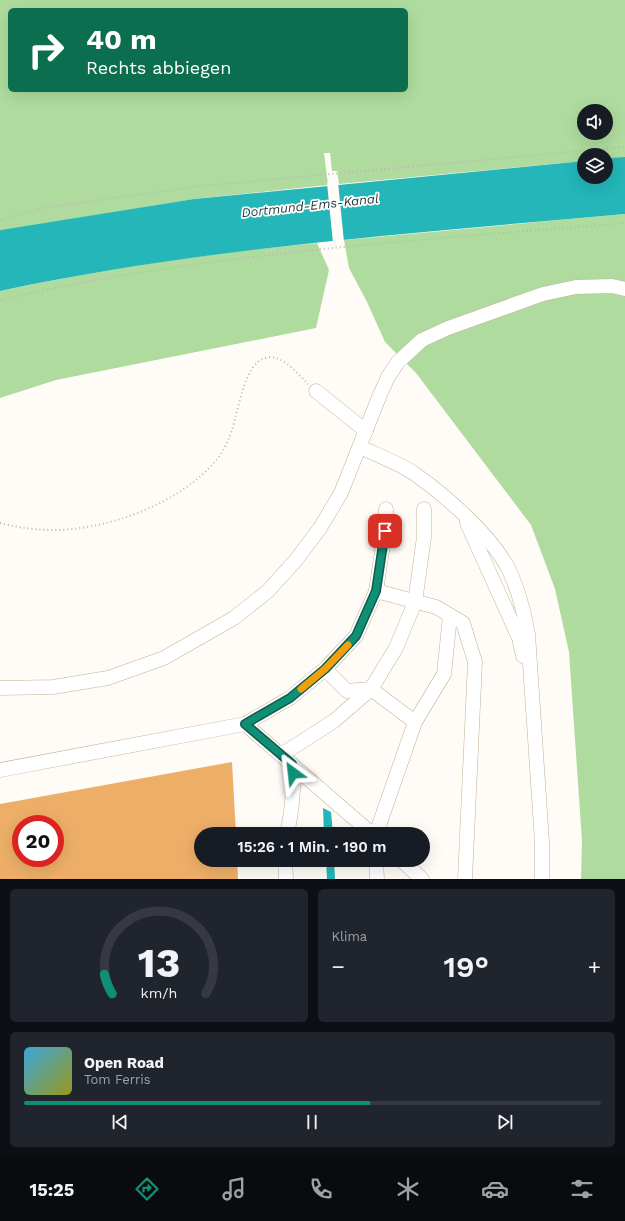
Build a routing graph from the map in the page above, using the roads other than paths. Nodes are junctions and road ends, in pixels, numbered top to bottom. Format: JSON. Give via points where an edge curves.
{"nodes":[{"id":1,"x":625,"y":289,"type":"edge"},
{"id":2,"x":316,"y":391,"type":"road end"},
{"id":3,"x":366,"y":431,"type":"junction"},
{"id":4,"x":360,"y":447,"type":"junction"},
{"id":5,"x":386,"y":509,"type":"dead end"},
{"id":6,"x":424,"y":509,"type":"dead end"},
{"id":7,"x":376,"y":591,"type":"junction"},
{"id":8,"x":415,"y":602,"type":"junction"},
{"id":9,"x":450,"y":616,"type":"junction"},
{"id":10,"x":325,"y":669,"type":"junction"},
{"id":11,"x":0,"y":688,"type":"edge"},
{"id":12,"x":371,"y":689,"type":"junction"},
{"id":13,"x":415,"y":722,"type":"junction"},
{"id":14,"x":245,"y":724,"type":"junction"},
{"id":15,"x":281,"y":755,"type":"junction"},
{"id":16,"x":292,"y":764,"type":"junction"},
{"id":17,"x":0,"y":770,"type":"edge"},
{"id":18,"x":289,"y":827,"type":"edge"},
{"id":19,"x":364,"y":827,"type":"edge"},
{"id":20,"x":378,"y":827,"type":"edge"},
{"id":21,"x":285,"y":867,"type":"edge"},
{"id":22,"x":376,"y":867,"type":"edge"},
{"id":23,"x":409,"y":867,"type":"edge"},
{"id":24,"x":286,"y":879,"type":"edge"},
{"id":25,"x":377,"y":879,"type":"edge"},
{"id":26,"x":422,"y":879,"type":"edge"},
{"id":27,"x":466,"y":879,"type":"edge"},
{"id":28,"x":542,"y":879,"type":"edge"}],
"edges":[{"from":1,"to":3,"type":"lane","via":[[612,286],[576,287],[543,294],[422,340],[398,362],[388,377]]},
{"from":2,"to":3,"type":"lane"},
{"from":3,"to":4,"type":"lane"},
{"from":4,"to":11,"type":"lane","via":[[341,493],[320,528],[268,591],[234,618],[164,658],[108,678],[53,687]]},
{"from":4,"to":28,"type":"lane","via":[[414,474],[455,506],[468,525],[519,638],[532,694]]},
{"from":5,"to":7,"type":"lane"},
{"from":6,"to":8,"type":"lane","via":[[424,537]]},
{"from":7,"to":8,"type":"lane"},
{"from":7,"to":10,"type":"lane","via":[[356,636]]},
{"from":8,"to":9,"type":"lane","via":[[436,607]]},
{"from":8,"to":12,"type":"lane","via":[[396,648]]},
{"from":9,"to":13,"type":"lane","via":[[444,674]]},
{"from":9,"to":27,"type":"lane","via":[[463,623],[476,662]]},
{"from":10,"to":12,"type":"lane","via":[[347,691]]},
{"from":10,"to":14,"type":"lane","via":[[290,698]]},
{"from":12,"to":13,"type":"lane"},
{"from":12,"to":15,"type":"lane","via":[[334,721]]},
{"from":13,"to":20,"type":"lane"},
{"from":14,"to":15,"type":"lane"},
{"from":14,"to":17,"type":"lane"},
{"from":15,"to":16,"type":"lane"},
{"from":16,"to":18,"type":"lane","via":[[292,807]]},
{"from":16,"to":19,"type":"lane"},
{"from":21,"to":24,"type":"lane"},
{"from":22,"to":25,"type":"lane"},
{"from":23,"to":26,"type":"lane"}]}
